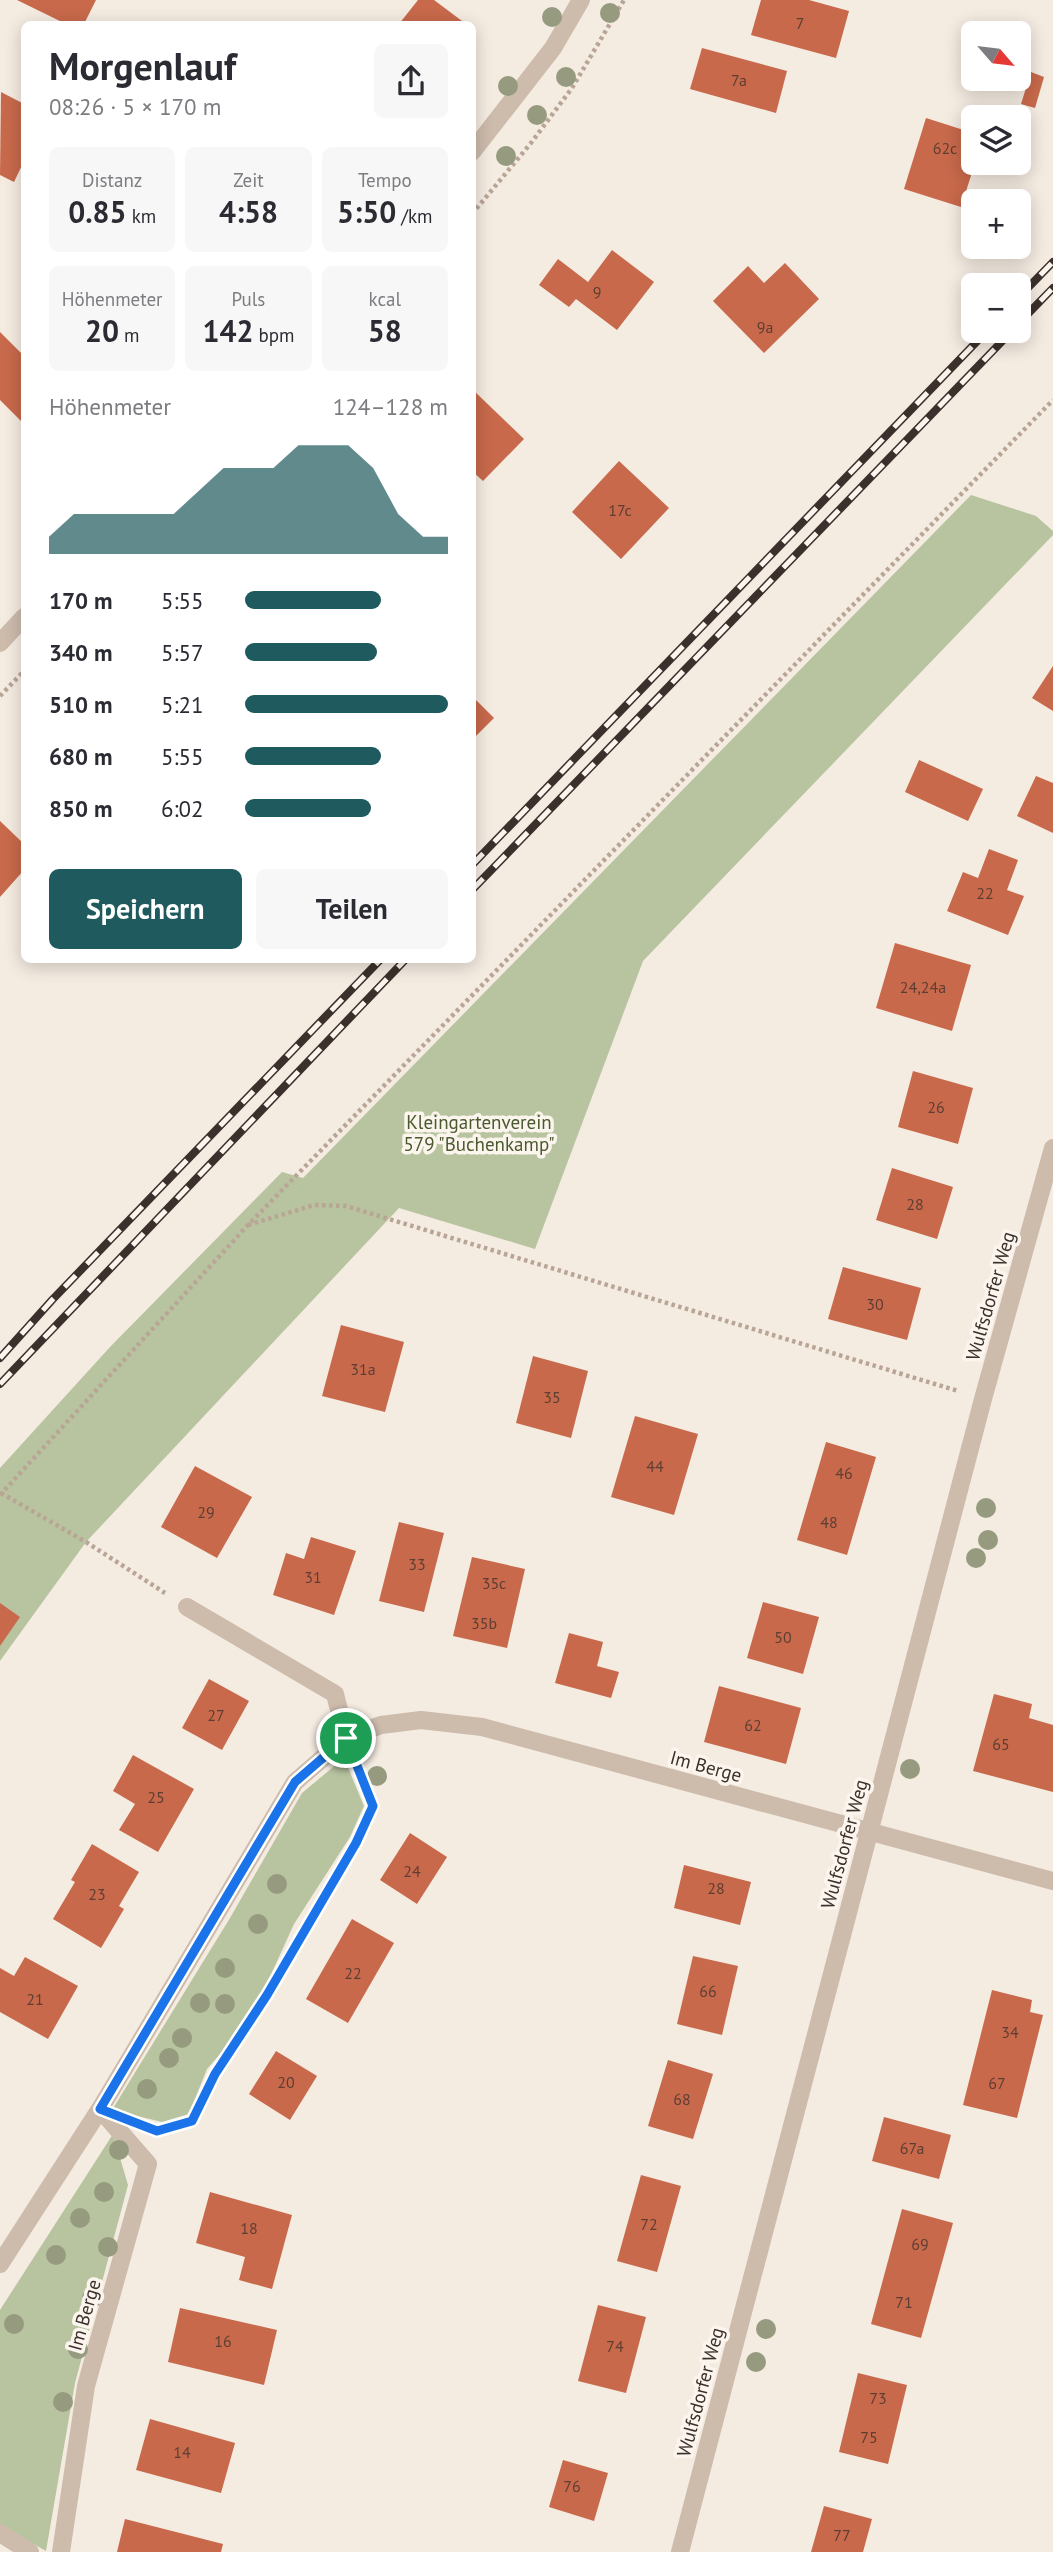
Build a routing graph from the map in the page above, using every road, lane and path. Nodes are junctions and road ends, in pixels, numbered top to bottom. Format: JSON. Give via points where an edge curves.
{"nodes":[{"id":1,"x":580,"y":0,"type":"edge"},
{"id":2,"x":624,"y":0,"type":"edge"},
{"id":3,"x":476,"y":147,"type":"edge"},
{"id":4,"x":476,"y":209,"type":"edge"},
{"id":5,"x":1053,"y":400,"type":"edge"},
{"id":6,"x":21,"y":620,"type":"edge"},
{"id":7,"x":0,"y":642,"type":"edge"},
{"id":8,"x":21,"y":674,"type":"edge"},
{"id":9,"x":0,"y":696,"type":"edge"},
{"id":10,"x":1053,"y":1148,"type":"edge"},
{"id":11,"x":248,"y":1225,"type":"junction"},
{"id":12,"x":983,"y":1399,"type":"junction"},
{"id":13,"x":1,"y":1494,"type":"edge"},
{"id":14,"x":187,"y":1607,"type":"joint"},
{"id":15,"x":346,"y":1738,"type":"junction"},
{"id":16,"x":869,"y":1833,"type":"junction"},
{"id":17,"x":1053,"y":1881,"type":"edge"},
{"id":18,"x":100,"y":2109,"type":"junction"},
{"id":19,"x":146,"y":2126,"type":"dead end"},
{"id":20,"x":0,"y":2264,"type":"edge"},
{"id":21,"x":0,"y":2533,"type":"edge"},
{"id":22,"x":30,"y":2552,"type":"edge"},
{"id":23,"x":61,"y":2552,"type":"edge"},
{"id":24,"x":680,"y":2552,"type":"edge"}],
"edges":[{"from":1,"to":3,"type":"street","via":[[553,48]]},
{"from":2,"to":4,"type":"path","via":[[572,88]]},
{"from":5,"to":11,"type":"path"},
{"from":6,"to":7,"type":"street"},
{"from":8,"to":9,"type":"path"},
{"from":10,"to":12,"type":"street","name":"Wulfsdorfer Weg"},
{"from":11,"to":12,"type":"path","via":[[314,1205],[346,1206]]},
{"from":11,"to":13,"type":"path"},
{"from":12,"to":16,"type":"street","name":"Wulfsdorfer Weg"},
{"from":13,"to":14,"type":"path"},
{"from":14,"to":15,"type":"street","via":[[335,1694]]},
{"from":15,"to":16,"type":"street","name":"Im Berge","via":[[381,1725],[421,1720],[482,1727]]},
{"from":15,"to":18,"type":"street","name":"Im Berge","via":[[295,1782]]},
{"from":15,"to":19,"type":"path","via":[[373,1806],[356,1843],[215,2074],[192,2121],[157,2131]]},
{"from":16,"to":17,"type":"street","name":"Im Berge"},
{"from":16,"to":24,"type":"street","name":"Wulfsdorfer Weg"},
{"from":18,"to":20,"type":"street","name":"Im Berge"},
{"from":18,"to":23,"type":"street","name":"Im Berge","via":[[148,2164],[86,2386]]},
{"from":21,"to":22,"type":"street"}]}
